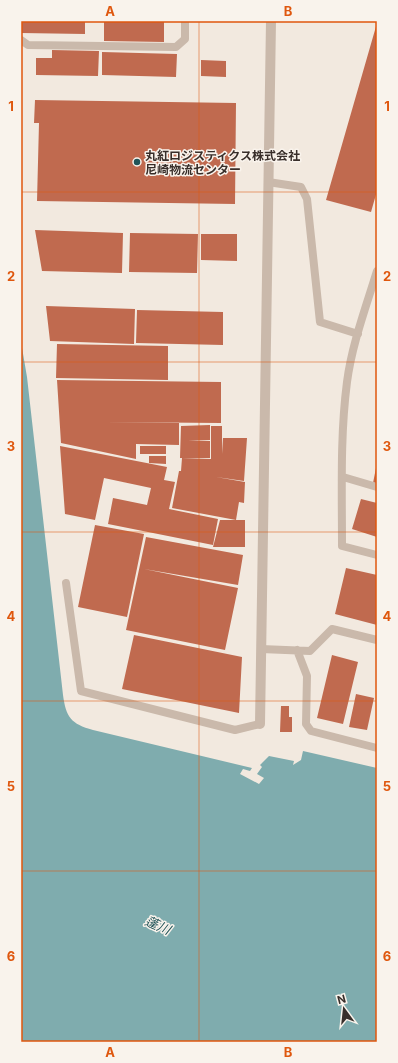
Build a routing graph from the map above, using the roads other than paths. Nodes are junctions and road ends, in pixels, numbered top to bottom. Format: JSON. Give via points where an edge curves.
{"nodes":[{"id":1,"x":185,"y":21,"type":"edge"},
{"id":2,"x":271,"y":21,"type":"edge"},
{"id":3,"x":21,"y":40,"type":"edge"},
{"id":4,"x":268,"y":182,"type":"junction"},
{"id":5,"x":377,"y":270,"type":"edge"},
{"id":6,"x":358,"y":334,"type":"junction"},
{"id":7,"x":343,"y":477,"type":"junction"},
{"id":8,"x":377,"y":486,"type":"edge"},
{"id":9,"x":377,"y":555,"type":"edge"},
{"id":10,"x":66,"y":583,"type":"dead end"},
{"id":11,"x":377,"y":640,"type":"edge"},
{"id":12,"x":261,"y":649,"type":"junction"},
{"id":13,"x":297,"y":650,"type":"junction"},
{"id":14,"x":260,"y":724,"type":"joint"},
{"id":15,"x":377,"y":748,"type":"edge"}],
"edges":[{"from":1,"to":3,"type":"lane","via":[[185,39],[176,47],[28,45]]},
{"from":2,"to":4,"type":"street"},
{"from":4,"to":6,"type":"lane","via":[[301,187],[306,199],[320,322]]},
{"from":4,"to":12,"type":"street"},
{"from":5,"to":6,"type":"lane"},
{"from":6,"to":7,"type":"lane","via":[[347,382],[342,445]]},
{"from":7,"to":8,"type":"lane"},
{"from":7,"to":9,"type":"lane","via":[[342,546]]},
{"from":10,"to":14,"type":"lane","via":[[81,691],[235,730]]},
{"from":11,"to":13,"type":"lane","via":[[332,629],[310,651]]},
{"from":12,"to":13,"type":"lane"},
{"from":12,"to":14,"type":"street"},
{"from":13,"to":15,"type":"lane","via":[[307,676],[306,724],[311,731]]}]}
